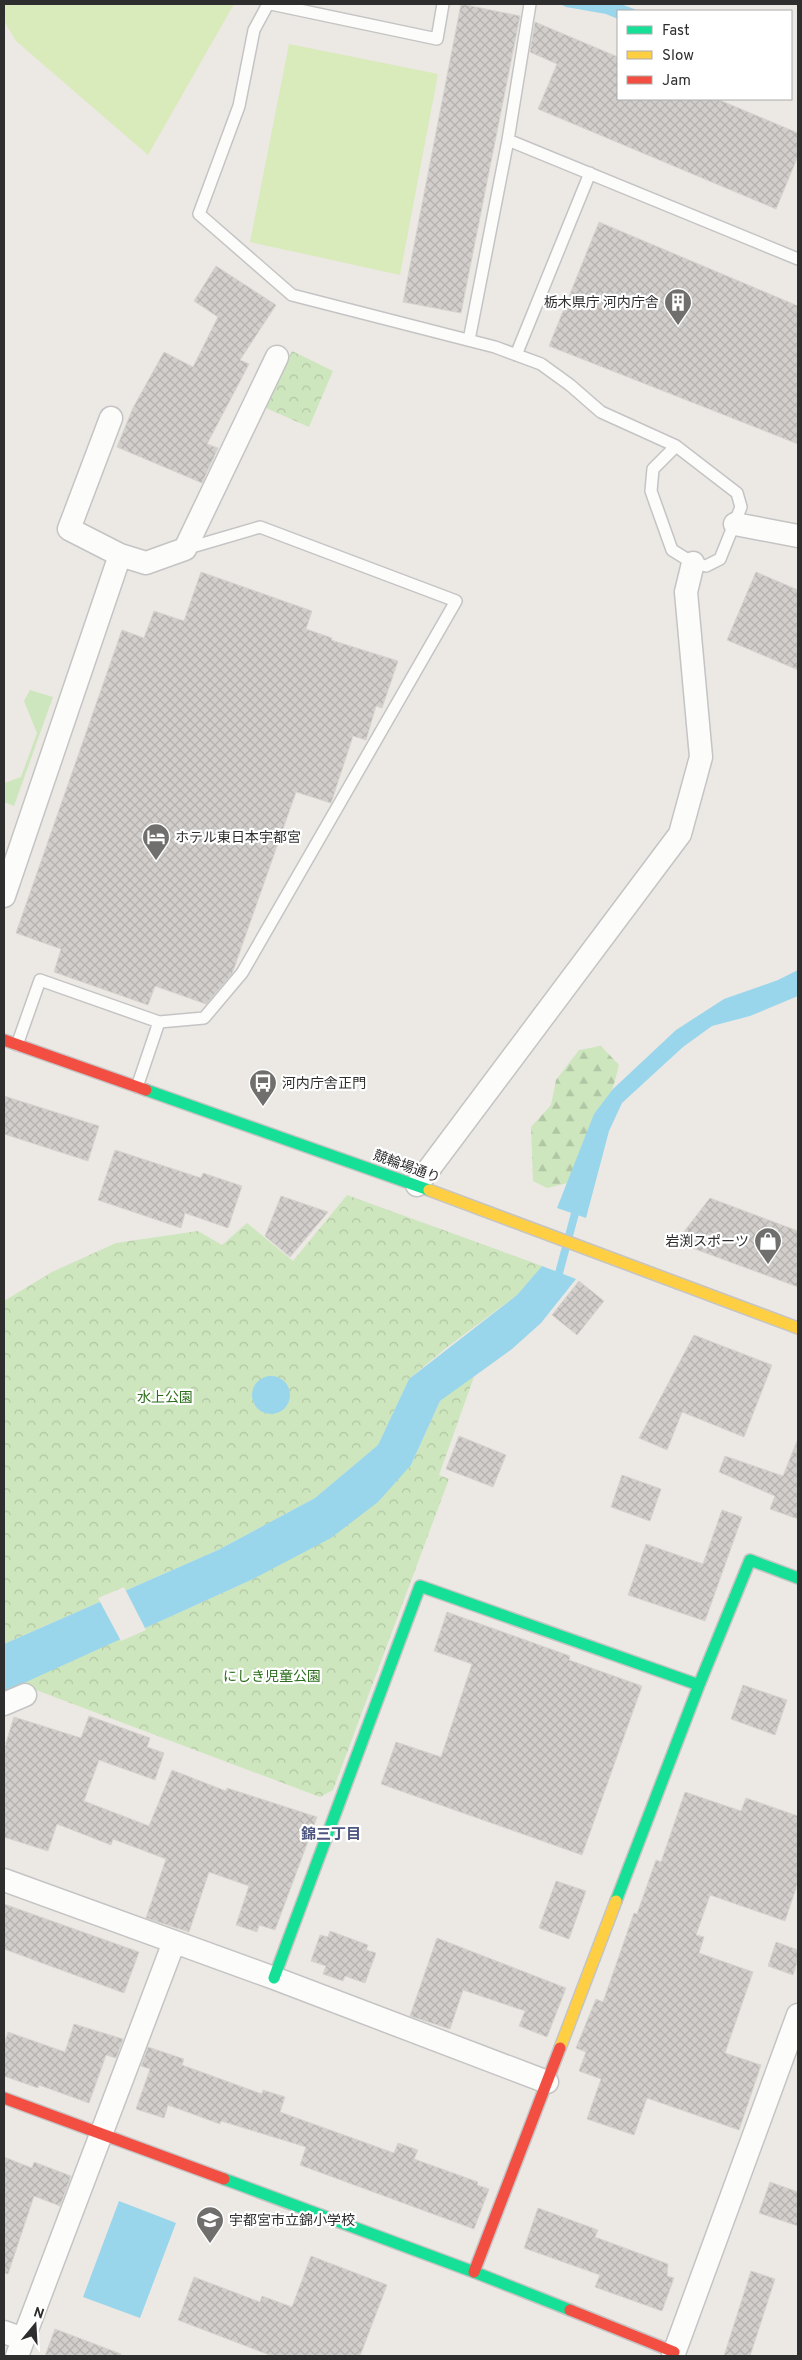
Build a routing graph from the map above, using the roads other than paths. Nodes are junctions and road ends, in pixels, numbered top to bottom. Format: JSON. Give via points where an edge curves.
{"nodes":[{"id":1,"x":270,"y":4,"type":"edge"},
{"id":2,"x":443,"y":4,"type":"edge"},
{"id":3,"x":530,"y":4,"type":"edge"},
{"id":4,"x":508,"y":140,"type":"junction"},
{"id":5,"x":590,"y":174,"type":"junction"},
{"id":6,"x":798,"y":259,"type":"edge"},
{"id":7,"x":469,"y":340,"type":"junction"},
{"id":8,"x":516,"y":355,"type":"junction"},
{"id":9,"x":277,"y":358,"type":"dead end"},
{"id":10,"x":111,"y":418,"type":"dead end"},
{"id":11,"x":676,"y":446,"type":"junction"},
{"id":12,"x":735,"y":524,"type":"junction"},
{"id":13,"x":798,"y":536,"type":"edge"},
{"id":14,"x":186,"y":548,"type":"junction"},
{"id":15,"x":120,"y":555,"type":"junction"},
{"id":16,"x":693,"y":563,"type":"junction"},
{"id":17,"x":4,"y":896,"type":"edge"},
{"id":18,"x":159,"y":1022,"type":"junction"},
{"id":19,"x":4,"y":1040,"type":"edge"},
{"id":20,"x":17,"y":1045,"type":"junction"},
{"id":21,"x":137,"y":1087,"type":"junction"},
{"id":22,"x":417,"y":1185,"type":"junction"},
{"id":23,"x":798,"y":1328,"type":"edge"},
{"id":24,"x":798,"y":1578,"type":"edge"},
{"id":25,"x":699,"y":1685,"type":"junction"},
{"id":26,"x":25,"y":1695,"type":"dead end"},
{"id":27,"x":4,"y":1704,"type":"edge"},
{"id":28,"x":4,"y":1880,"type":"edge"},
{"id":29,"x":174,"y":1942,"type":"junction"},
{"id":30,"x":274,"y":1978,"type":"junction"},
{"id":31,"x":798,"y":2015,"type":"edge"},
{"id":32,"x":547,"y":2082,"type":"junction"},
{"id":33,"x":4,"y":2098,"type":"edge"},
{"id":34,"x":101,"y":2135,"type":"junction"},
{"id":35,"x":474,"y":2272,"type":"junction"},
{"id":36,"x":15,"y":2342,"type":"edge"},
{"id":37,"x":674,"y":2354,"type":"edge"}],
"edges":[{"from":1,"to":2,"type":"lane","via":[[436,40]]},
{"from":1,"to":7,"type":"lane","via":[[254,30],[239,106],[200,214],[292,295]]},
{"from":3,"to":4,"type":"lane"},
{"from":4,"to":5,"type":"lane"},
{"from":4,"to":7,"type":"lane"},
{"from":5,"to":6,"type":"lane"},
{"from":5,"to":8,"type":"lane"},
{"from":7,"to":8,"type":"lane"},
{"from":8,"to":11,"type":"lane","via":[[541,364],[601,412]]},
{"from":9,"to":14,"type":"street"},
{"from":10,"to":15,"type":"street","via":[[69,529]]},
{"from":11,"to":12,"type":"lane","via":[[737,493],[741,507]]},
{"from":11,"to":16,"type":"lane","via":[[653,469],[651,491],[672,550]]},
{"from":12,"to":13,"type":"street"},
{"from":12,"to":16,"type":"lane","via":[[720,559],[706,566]]},
{"from":14,"to":15,"type":"street","via":[[146,563]]},
{"from":14,"to":18,"type":"lane","via":[[260,527],[456,601],[242,973],[204,1018]]},
{"from":15,"to":17,"type":"street"},
{"from":16,"to":22,"type":"street","via":[[686,592],[701,758],[680,834]]},
{"from":18,"to":20,"type":"lane","via":[[40,980]]},
{"from":18,"to":21,"type":"lane"},
{"from":19,"to":20,"type":"street","name":"競輪場通り"},
{"from":20,"to":21,"type":"street","name":"競輪場通り"},
{"from":21,"to":22,"type":"street","name":"競輪場通り"},
{"from":22,"to":23,"type":"street","name":"競輪場通り"},
{"from":24,"to":25,"type":"street","via":[[750,1560]]},
{"from":25,"to":30,"type":"street","via":[[420,1586]]},
{"from":25,"to":32,"type":"street"},
{"from":26,"to":27,"type":"street"},
{"from":28,"to":29,"type":"street"},
{"from":29,"to":30,"type":"street"},
{"from":29,"to":34,"type":"street"},
{"from":30,"to":32,"type":"street"},
{"from":31,"to":37,"type":"street"},
{"from":32,"to":35,"type":"street"},
{"from":33,"to":34,"type":"street"},
{"from":34,"to":35,"type":"street"},
{"from":34,"to":36,"type":"street"},
{"from":35,"to":37,"type":"street"}]}
